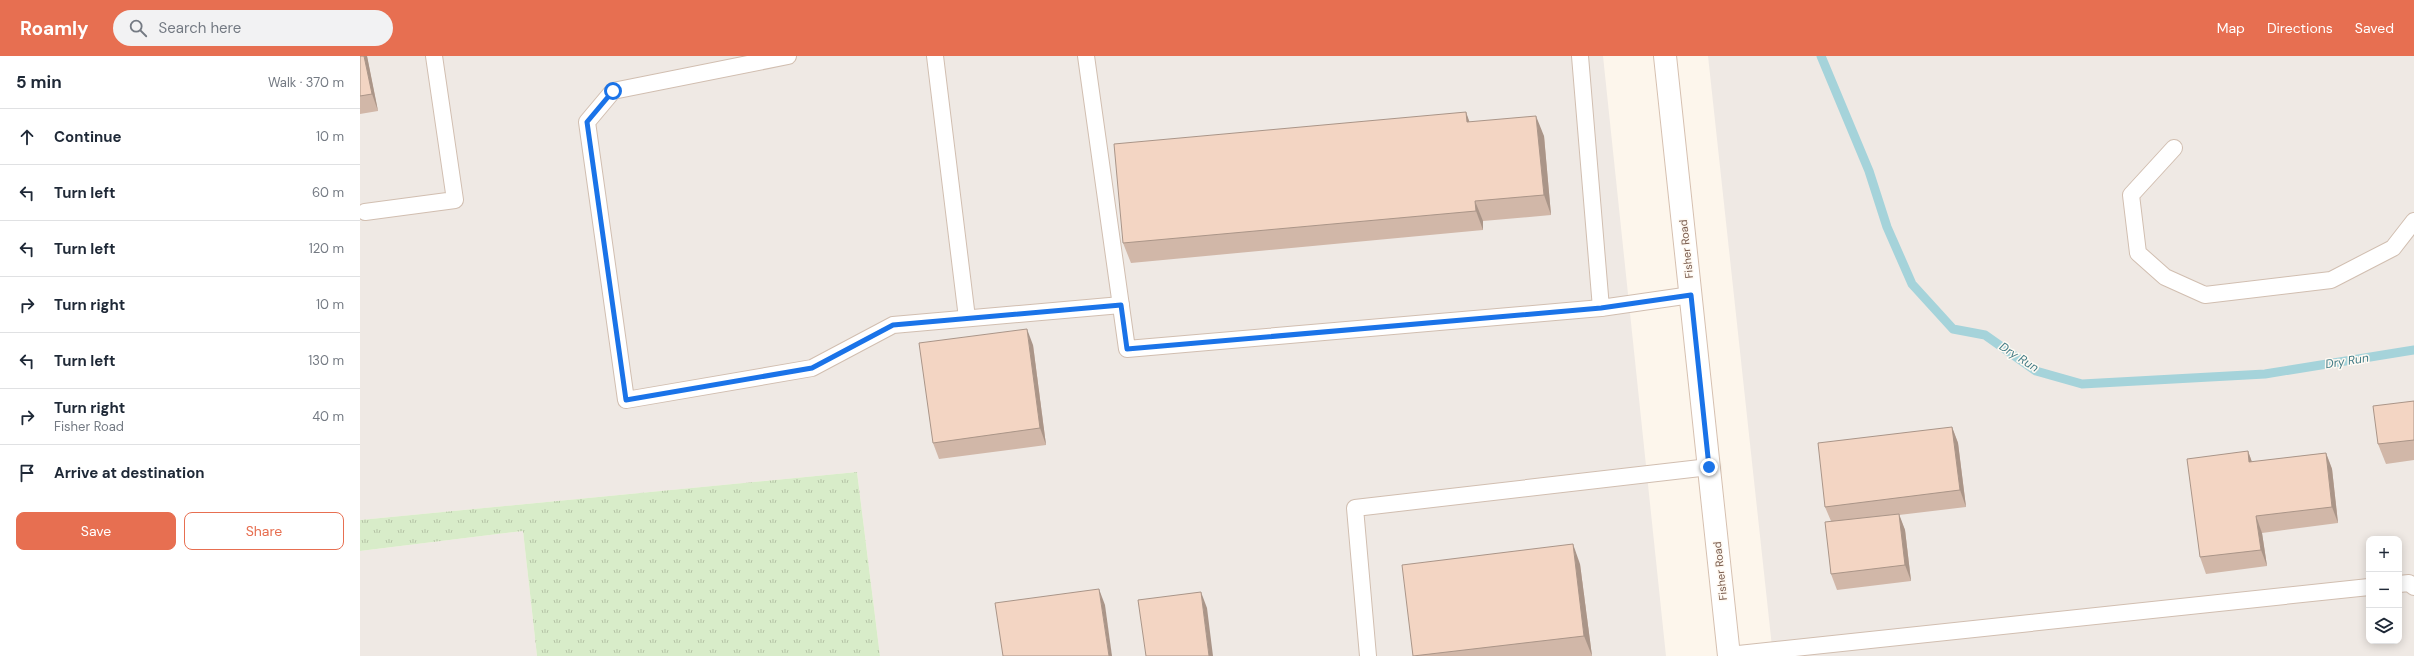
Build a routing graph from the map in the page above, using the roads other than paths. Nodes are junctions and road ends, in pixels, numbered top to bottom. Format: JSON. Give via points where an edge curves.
{"nodes":[{"id":1,"x":434,"y":56,"type":"edge"},
{"id":2,"x":788,"y":56,"type":"edge"},
{"id":3,"x":935,"y":56,"type":"edge"},
{"id":4,"x":1086,"y":56,"type":"edge"},
{"id":5,"x":1580,"y":56,"type":"edge"},
{"id":6,"x":1665,"y":56,"type":"edge"},
{"id":7,"x":2174,"y":148,"type":"dead end"},
{"id":8,"x":365,"y":212,"type":"dead end"},
{"id":9,"x":2414,"y":221,"type":"edge"},
{"id":10,"x":1691,"y":295,"type":"junction"},
{"id":11,"x":1121,"y":305,"type":"junction"},
{"id":12,"x":1601,"y":308,"type":"junction"},
{"id":13,"x":967,"y":318,"type":"junction"},
{"id":14,"x":1709,"y":467,"type":"junction"},
{"id":15,"x":2402,"y":584,"type":"edge"},
{"id":16,"x":2366,"y":587,"type":"edge"},
{"id":17,"x":2414,"y":587,"type":"edge"},
{"id":18,"x":1729,"y":655,"type":"edge"},
{"id":19,"x":1368,"y":656,"type":"edge"}],
"edges":[{"from":1,"to":8,"type":"lane","via":[[455,200]]},
{"from":2,"to":13,"type":"lane","via":[[613,91],[587,122],[626,400],[812,368],[893,325]]},
{"from":3,"to":13,"type":"lane"},
{"from":4,"to":11,"type":"lane"},
{"from":5,"to":12,"type":"lane"},
{"from":6,"to":10,"type":"main road","name":"Fisher Road"},
{"from":7,"to":9,"type":"lane","via":[[2132,195],[2138,253],[2165,277],[2205,295],[2331,280],[2393,248]]},
{"from":10,"to":12,"type":"lane"},
{"from":10,"to":14,"type":"main road","name":"Fisher Road"},
{"from":11,"to":12,"type":"lane","via":[[1127,349]]},
{"from":11,"to":13,"type":"lane"},
{"from":14,"to":18,"type":"main road","name":"Fisher Road"},
{"from":14,"to":19,"type":"lane","via":[[1355,508]]},
{"from":15,"to":17,"type":"lane","via":[[2409,583]]},
{"from":16,"to":18,"type":"lane"}]}
